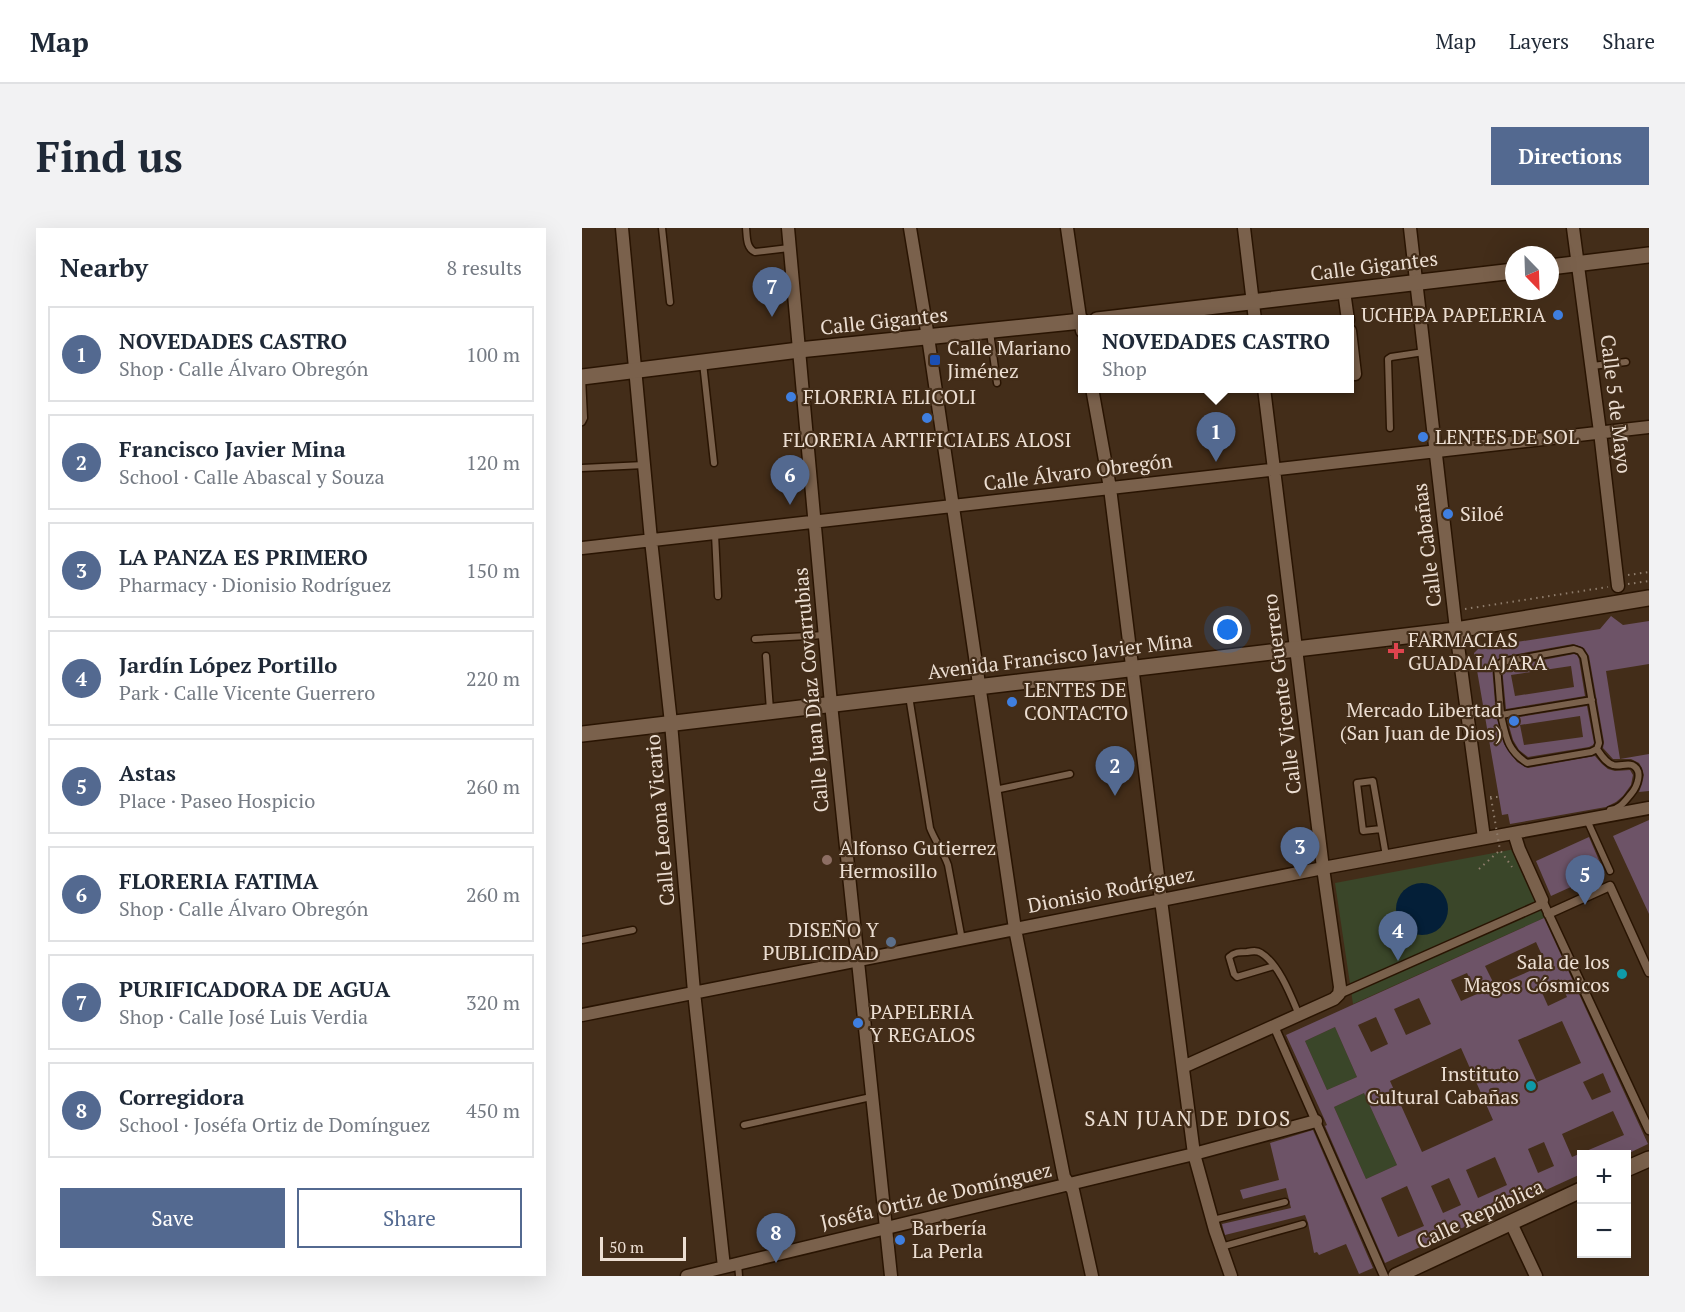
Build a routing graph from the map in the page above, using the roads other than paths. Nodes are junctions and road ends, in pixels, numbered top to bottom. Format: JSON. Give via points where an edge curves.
{"nodes":[{"id":1,"x":622,"y":228,"type":"edge"},
{"id":2,"x":662,"y":228,"type":"edge"},
{"id":3,"x":746,"y":228,"type":"edge"},
{"id":4,"x":788,"y":228,"type":"edge"},
{"id":5,"x":910,"y":228,"type":"edge"},
{"id":6,"x":1067,"y":228,"type":"edge"},
{"id":7,"x":1244,"y":228,"type":"edge"},
{"id":8,"x":1410,"y":228,"type":"edge"},
{"id":9,"x":1573,"y":228,"type":"edge"},
{"id":10,"x":790,"y":248,"type":"junction"},
{"id":11,"x":1649,"y":255,"type":"edge"},
{"id":12,"x":1579,"y":263,"type":"junction"},
{"id":13,"x":1559,"y":266,"type":"edge"},
{"id":14,"x":1505,"y":272,"type":"edge"},
{"id":15,"x":1416,"y":283,"type":"junction"},
{"id":16,"x":1344,"y":291,"type":"junction"},
{"id":17,"x":1253,"y":300,"type":"junction"},
{"id":18,"x":670,"y":302,"type":"dead end"},
{"id":19,"x":1080,"y":315,"type":"edge"},
{"id":20,"x":1150,"y":315,"type":"edge"},
{"id":21,"x":1254,"y":315,"type":"edge"},
{"id":22,"x":1347,"y":315,"type":"edge"},
{"id":23,"x":1078,"y":325,"type":"edge"},
{"id":24,"x":990,"y":331,"type":"junction"},
{"id":25,"x":928,"y":337,"type":"junction"},
{"id":26,"x":799,"y":350,"type":"junction"},
{"id":27,"x":1424,"y":352,"type":"junction"},
{"id":28,"x":703,"y":362,"type":"junction"},
{"id":29,"x":1626,"y":363,"type":"dead end"},
{"id":30,"x":1354,"y":365,"type":"edge"},
{"id":31,"x":1592,"y":366,"type":"junction"},
{"id":32,"x":636,"y":370,"type":"junction"},
{"id":33,"x":1355,"y":374,"type":"dead end"},
{"id":34,"x":582,"y":376,"type":"edge"},
{"id":35,"x":997,"y":383,"type":"dead end"},
{"id":36,"x":1093,"y":393,"type":"edge"},
{"id":37,"x":1265,"y":393,"type":"edge"},
{"id":38,"x":582,"y":422,"type":"edge"},
{"id":39,"x":1649,"y":427,"type":"edge"},
{"id":40,"x":1390,"y":428,"type":"dead end"},
{"id":41,"x":1600,"y":432,"type":"junction"},
{"id":42,"x":1435,"y":451,"type":"junction"},
{"id":43,"x":714,"y":463,"type":"dead end"},
{"id":44,"x":644,"y":465,"type":"junction"},
{"id":45,"x":582,"y":468,"type":"edge"},
{"id":46,"x":1274,"y":469,"type":"junction"},
{"id":47,"x":1110,"y":488,"type":"junction"},
{"id":48,"x":953,"y":506,"type":"junction"},
{"id":49,"x":815,"y":521,"type":"junction"},
{"id":50,"x":715,"y":533,"type":"junction"},
{"id":51,"x":651,"y":540,"type":"junction"},
{"id":52,"x":582,"y":548,"type":"edge"},
{"id":53,"x":1617,"y":582,"type":"road end"},
{"id":54,"x":718,"y":596,"type":"dead end"},
{"id":55,"x":1649,"y":598,"type":"edge"},
{"id":56,"x":1456,"y":630,"type":"junction"},
{"id":57,"x":825,"y":635,"type":"junction"},
{"id":58,"x":755,"y":639,"type":"dead end"},
{"id":59,"x":1297,"y":649,"type":"junction"},
{"id":60,"x":766,"y":656,"type":"dead end"},
{"id":61,"x":1133,"y":669,"type":"junction"},
{"id":62,"x":980,"y":687,"type":"junction"},
{"id":63,"x":909,"y":695,"type":"junction"},
{"id":64,"x":1592,"y":700,"type":"junction"},
{"id":65,"x":831,"y":704,"type":"junction"},
{"id":66,"x":770,"y":711,"type":"junction"},
{"id":67,"x":1501,"y":715,"type":"junction"},
{"id":68,"x":671,"y":723,"type":"junction"},
{"id":69,"x":582,"y":734,"type":"edge"},
{"id":70,"x":1597,"y":749,"type":"junction"},
{"id":71,"x":1070,"y":774,"type":"dead end"},
{"id":72,"x":995,"y":790,"type":"junction"},
{"id":73,"x":1649,"y":808,"type":"edge"},
{"id":74,"x":1587,"y":819,"type":"junction"},
{"id":75,"x":1567,"y":823,"type":"junction"},
{"id":76,"x":1381,"y":829,"type":"junction"},
{"id":77,"x":1514,"y":834,"type":"junction"},
{"id":78,"x":1484,"y":838,"type":"junction"},
{"id":79,"x":1386,"y":856,"type":"junction"},
{"id":80,"x":1323,"y":868,"type":"junction"},
{"id":81,"x":1610,"y":872,"type":"dead end"},
{"id":82,"x":1161,"y":900,"type":"junction"},
{"id":83,"x":1541,"y":902,"type":"junction"},
{"id":84,"x":1548,"y":914,"type":"junction"},
{"id":85,"x":1015,"y":929,"type":"junction"},
{"id":86,"x":633,"y":930,"type":"dead end"},
{"id":87,"x":582,"y":940,"type":"edge"},
{"id":88,"x":962,"y":940,"type":"junction"},
{"id":89,"x":858,"y":960,"type":"junction"},
{"id":90,"x":1274,"y":966,"type":"junction"},
{"id":91,"x":1649,"y":972,"type":"edge"},
{"id":92,"x":694,"y":992,"type":"junction"},
{"id":93,"x":1339,"y":994,"type":"junction"},
{"id":94,"x":582,"y":1015,"type":"edge"},
{"id":95,"x":1299,"y":1015,"type":"junction"},
{"id":96,"x":1274,"y":1026,"type":"junction"},
{"id":97,"x":1183,"y":1067,"type":"junction"},
{"id":98,"x":871,"y":1097,"type":"junction"},
{"id":99,"x":1646,"y":1117,"type":"edge"},
{"id":100,"x":1316,"y":1121,"type":"junction"},
{"id":101,"x":744,"y":1125,"type":"dead end"},
{"id":102,"x":1649,"y":1130,"type":"edge"},
{"id":103,"x":1194,"y":1154,"type":"junction"},
{"id":104,"x":1649,"y":1159,"type":"edge"},
{"id":105,"x":1631,"y":1167,"type":"edge"},
{"id":106,"x":1069,"y":1185,"type":"junction"},
{"id":107,"x":1577,"y":1192,"type":"edge"},
{"id":108,"x":1285,"y":1202,"type":"dead end"},
{"id":109,"x":1212,"y":1220,"type":"junction"},
{"id":110,"x":1511,"y":1223,"type":"junction"},
{"id":111,"x":1303,"y":1224,"type":"dead end"},
{"id":112,"x":886,"y":1229,"type":"junction"},
{"id":113,"x":1221,"y":1247,"type":"junction"},
{"id":114,"x":724,"y":1267,"type":"junction"},
{"id":115,"x":739,"y":1270,"type":"edge"},
{"id":116,"x":687,"y":1276,"type":"edge"},
{"id":117,"x":891,"y":1276,"type":"edge"},
{"id":118,"x":1092,"y":1276,"type":"edge"},
{"id":119,"x":1231,"y":1276,"type":"edge"},
{"id":120,"x":1384,"y":1276,"type":"edge"},
{"id":121,"x":1396,"y":1276,"type":"edge"},
{"id":122,"x":1536,"y":1276,"type":"edge"}],
"edges":[{"from":1,"to":32,"type":"street","name":"Calle Leona Vicario"},
{"from":2,"to":18,"type":"lane"},
{"from":3,"to":10,"type":"lane","via":[[748,246],[755,252]]},
{"from":4,"to":10,"type":"street","name":"Calle Juan Díaz Covarrubias"},
{"from":5,"to":25,"type":"street"},
{"from":6,"to":19,"type":"street"},
{"from":7,"to":17,"type":"street"},
{"from":8,"to":15,"type":"street","name":"Calle Cabañas"},
{"from":9,"to":12,"type":"street","name":"Calle 5 de Mayo"},
{"from":10,"to":26,"type":"street","name":"Calle Juan Díaz Covarrubias"},
{"from":11,"to":12,"type":"main road"},
{"from":12,"to":13,"type":"main road"},
{"from":12,"to":31,"type":"street","name":"Calle 5 de Mayo"},
{"from":14,"to":15,"type":"main road","name":"Calle Gigantes"},
{"from":15,"to":16,"type":"main road","name":"Calle Gigantes"},
{"from":15,"to":27,"type":"street","name":"Calle Cabañas"},
{"from":16,"to":17,"type":"main road","name":"Calle Gigantes"},
{"from":16,"to":22,"type":"street"},
{"from":17,"to":20,"type":"main road","name":"Calle Gigantes"},
{"from":17,"to":21,"type":"street"},
{"from":23,"to":24,"type":"main road","name":"Calle Gigantes"},
{"from":24,"to":25,"type":"main road","name":"Calle Gigantes"},
{"from":24,"to":35,"type":"lane"},
{"from":25,"to":26,"type":"main road","name":"Calle Gigantes"},
{"from":25,"to":48,"type":"street"},
{"from":26,"to":28,"type":"main road","name":"Calle Gigantes"},
{"from":26,"to":49,"type":"street","name":"Calle Juan Díaz Covarrubias"},
{"from":27,"to":40,"type":"lane","via":[[1388,359]]},
{"from":27,"to":42,"type":"street","name":"Calle Cabañas"},
{"from":28,"to":32,"type":"main road","name":"Calle Gigantes"},
{"from":28,"to":43,"type":"lane"},
{"from":29,"to":31,"type":"lane"},
{"from":30,"to":33,"type":"street"},
{"from":31,"to":41,"type":"street","name":"Calle 5 de Mayo"},
{"from":32,"to":34,"type":"main road","name":"Calle Gigantes"},
{"from":32,"to":44,"type":"street","name":"Calle Leona Vicario"},
{"from":34,"to":38,"type":"lane"},
{"from":36,"to":47,"type":"street"},
{"from":37,"to":46,"type":"street","name":"Calle Vicente Guerrero"},
{"from":39,"to":41,"type":"street","name":"Calle Álvaro Obregón"},
{"from":41,"to":42,"type":"street","name":"Calle Álvaro Obregón"},
{"from":41,"to":53,"type":"street","name":"Calle 5 de Mayo"},
{"from":42,"to":46,"type":"street","name":"Calle Álvaro Obregón"},
{"from":42,"to":56,"type":"street","name":"Calle Cabañas"},
{"from":44,"to":45,"type":"lane"},
{"from":44,"to":51,"type":"street","name":"Calle Leona Vicario"},
{"from":46,"to":47,"type":"street","name":"Calle Álvaro Obregón"},
{"from":46,"to":59,"type":"street","name":"Calle Vicente Guerrero"},
{"from":47,"to":48,"type":"street","name":"Calle Álvaro Obregón"},
{"from":47,"to":61,"type":"street"},
{"from":48,"to":49,"type":"street","name":"Calle Álvaro Obregón"},
{"from":48,"to":62,"type":"street"},
{"from":49,"to":50,"type":"street","name":"Calle Álvaro Obregón"},
{"from":49,"to":57,"type":"street","name":"Calle Juan Díaz Covarrubias"},
{"from":50,"to":51,"type":"street","name":"Calle Álvaro Obregón"},
{"from":50,"to":54,"type":"lane"},
{"from":51,"to":52,"type":"street","name":"Calle Álvaro Obregón"},
{"from":51,"to":68,"type":"street","name":"Calle Leona Vicario"},
{"from":55,"to":56,"type":"main road","name":"Avenida Francisco Javier Mina"},
{"from":56,"to":59,"type":"main road","name":"Avenida Francisco Javier Mina"},
{"from":56,"to":78,"type":"street","name":"Calle Cabañas"},
{"from":57,"to":58,"type":"lane"},
{"from":57,"to":65,"type":"street","name":"Calle Juan Díaz Covarrubias"},
{"from":59,"to":61,"type":"main road","name":"Avenida Francisco Javier Mina"},
{"from":59,"to":80,"type":"street","name":"Calle Vicente Guerrero"},
{"from":60,"to":66,"type":"lane"},
{"from":61,"to":62,"type":"main road","name":"Avenida Francisco Javier Mina"},
{"from":61,"to":82,"type":"street"},
{"from":62,"to":63,"type":"main road","name":"Avenida Francisco Javier Mina"},
{"from":62,"to":72,"type":"street"},
{"from":63,"to":65,"type":"main road","name":"Avenida Francisco Javier Mina"},
{"from":63,"to":88,"type":"lane","via":[[930,828],[948,865]]},
{"from":64,"to":67,"type":"lane"},
{"from":64,"to":67,"type":"lane","via":[[1584,657],[1574,649],[1497,666]]},
{"from":64,"to":70,"type":"lane"},
{"from":65,"to":66,"type":"main road","name":"Avenida Francisco Javier Mina"},
{"from":65,"to":89,"type":"street","name":"Calle Juan Díaz Covarrubias"},
{"from":66,"to":68,"type":"main road","name":"Avenida Francisco Javier Mina"},
{"from":67,"to":70,"type":"lane","via":[[1506,740],[1527,763]]},
{"from":68,"to":69,"type":"main road","name":"Avenida Francisco Javier Mina"},
{"from":68,"to":92,"type":"street","name":"Calle Leona Vicario"},
{"from":70,"to":75,"type":"lane","via":[[1614,766],[1634,767],[1639,779],[1637,787],[1614,810],[1576,816]]},
{"from":71,"to":72,"type":"lane"},
{"from":72,"to":85,"type":"street"},
{"from":73,"to":74,"type":"street","name":"Dionisio Rodríguez"},
{"from":74,"to":75,"type":"street","name":"Dionisio Rodríguez"},
{"from":74,"to":81,"type":"lane"},
{"from":75,"to":77,"type":"street","name":"Dionisio Rodríguez"},
{"from":76,"to":76,"type":"lane","via":[[1373,782],[1357,783],[1363,831]]},
{"from":76,"to":79,"type":"lane"},
{"from":77,"to":78,"type":"street","name":"Dionisio Rodríguez"},
{"from":77,"to":83,"type":"street"},
{"from":78,"to":79,"type":"street","name":"Dionisio Rodríguez"},
{"from":79,"to":80,"type":"street","name":"Dionisio Rodríguez"},
{"from":80,"to":82,"type":"street","name":"Dionisio Rodríguez"},
{"from":80,"to":93,"type":"street","name":"Calle Vicente Guerrero"},
{"from":82,"to":85,"type":"street","name":"Dionisio Rodríguez"},
{"from":82,"to":97,"type":"street"},
{"from":83,"to":84,"type":"street"},
{"from":83,"to":93,"type":"street"},
{"from":84,"to":91,"type":"street","via":[[1610,886]]},
{"from":84,"to":99,"type":"street"},
{"from":85,"to":88,"type":"street","name":"Dionisio Rodríguez"},
{"from":85,"to":106,"type":"street","via":[[1064,1177]]},
{"from":86,"to":87,"type":"lane"},
{"from":88,"to":89,"type":"street","name":"Dionisio Rodríguez"},
{"from":89,"to":92,"type":"street","name":"Dionisio Rodríguez"},
{"from":89,"to":98,"type":"street","name":"Calle Juan Díaz Covarrubias"},
{"from":90,"to":90,"type":"lane","via":[[1258,951],[1229,957],[1237,977]]},
{"from":90,"to":95,"type":"lane"},
{"from":92,"to":94,"type":"street","name":"Dionisio Rodríguez"},
{"from":92,"to":114,"type":"street","name":"Calle Leona Vicario"},
{"from":93,"to":95,"type":"street"},
{"from":95,"to":96,"type":"street"},
{"from":96,"to":97,"type":"street"},
{"from":96,"to":100,"type":"street"},
{"from":97,"to":103,"type":"street"},
{"from":98,"to":101,"type":"lane"},
{"from":98,"to":112,"type":"street","name":"Calle Juan Díaz Covarrubias"},
{"from":99,"to":102,"type":"street"},
{"from":100,"to":103,"type":"street","name":"Joséfa Ortiz de Domínguez"},
{"from":100,"to":120,"type":"street"},
{"from":103,"to":106,"type":"street","name":"Joséfa Ortiz de Domínguez"},
{"from":103,"to":109,"type":"street"},
{"from":104,"to":105,"type":"main road"},
{"from":106,"to":112,"type":"street","name":"Joséfa Ortiz de Domínguez"},
{"from":106,"to":118,"type":"street"},
{"from":107,"to":110,"type":"main road","name":"Calle República"},
{"from":108,"to":109,"type":"lane"},
{"from":109,"to":113,"type":"street"},
{"from":110,"to":121,"type":"main road","name":"Calle República"},
{"from":110,"to":122,"type":"street"},
{"from":111,"to":113,"type":"lane"},
{"from":112,"to":115,"type":"street","name":"Joséfa Ortiz de Domínguez"},
{"from":112,"to":117,"type":"street","name":"Calle Juan Díaz Covarrubias"},
{"from":113,"to":119,"type":"street"},
{"from":114,"to":115,"type":"street","name":"Joséfa Ortiz de Domínguez"},
{"from":114,"to":116,"type":"street","name":"Joséfa Ortiz de Domínguez"}]}
